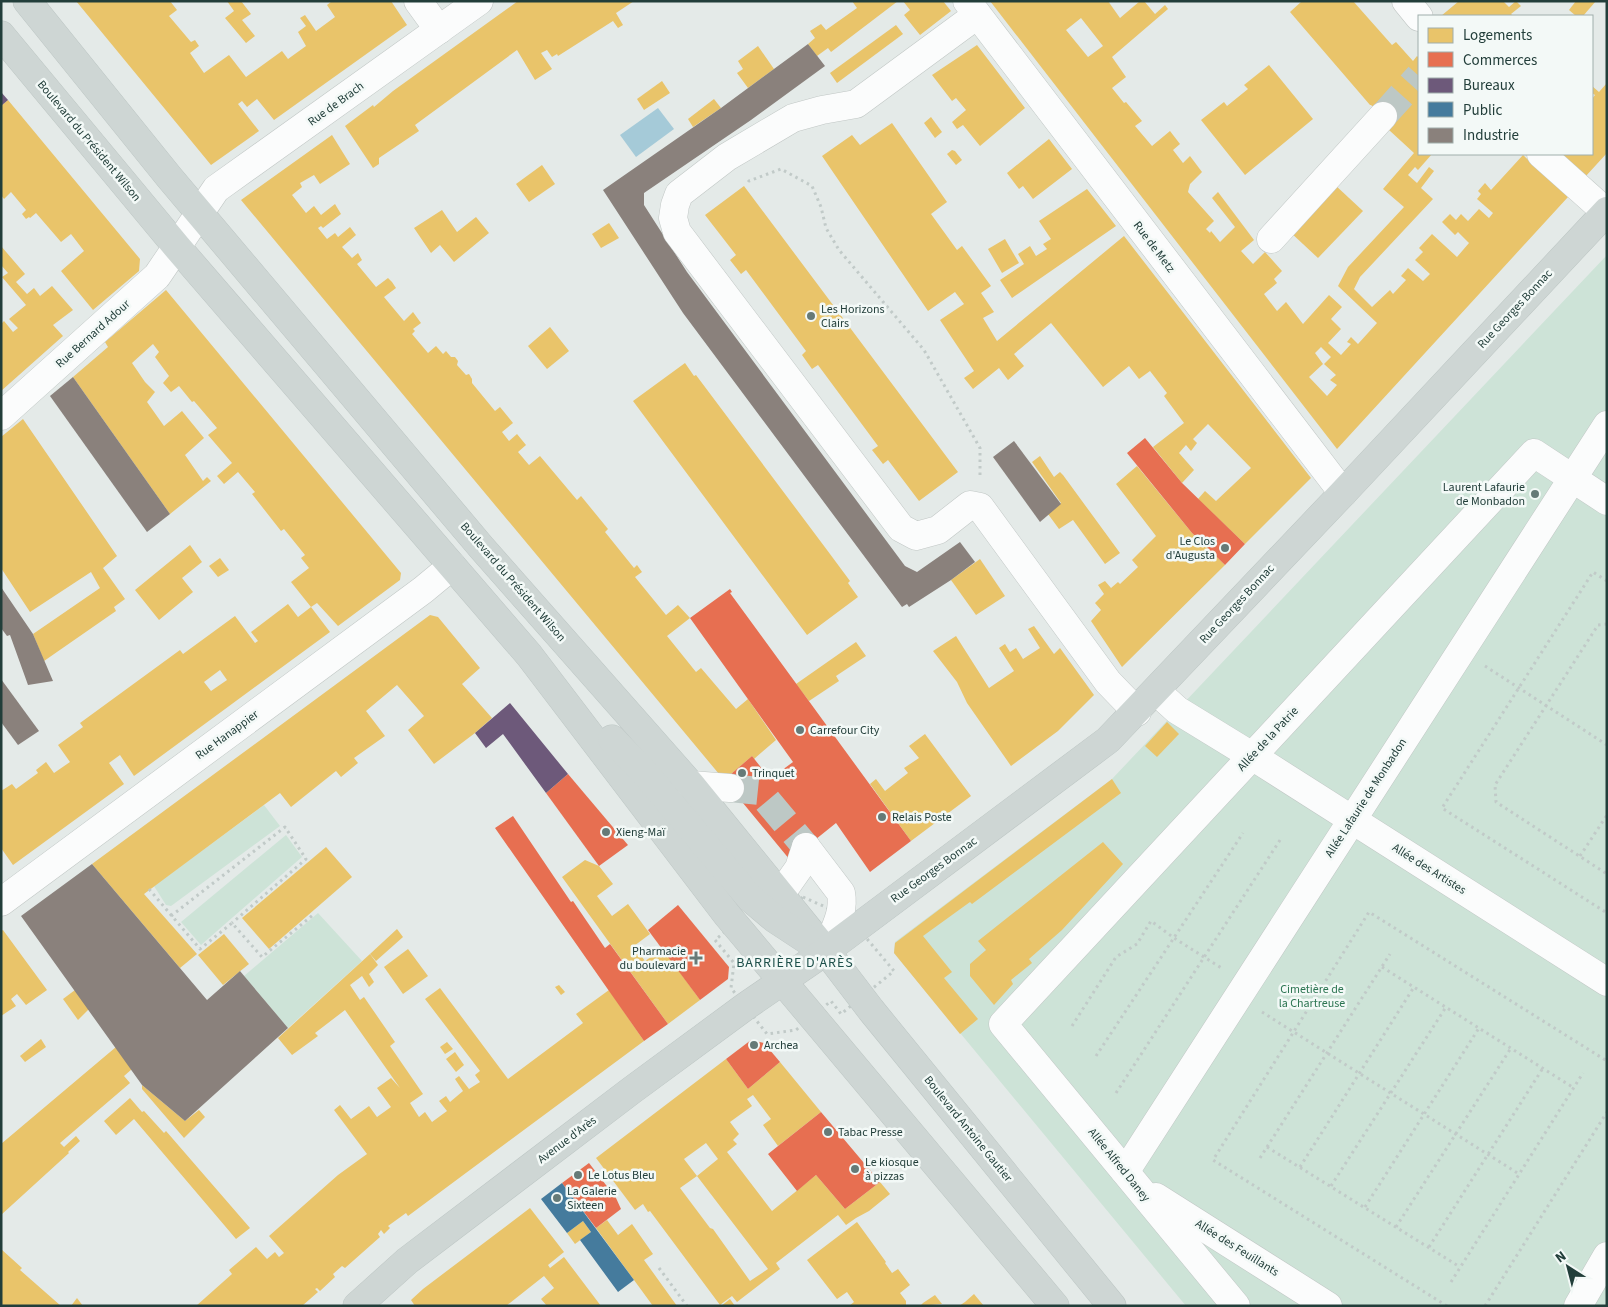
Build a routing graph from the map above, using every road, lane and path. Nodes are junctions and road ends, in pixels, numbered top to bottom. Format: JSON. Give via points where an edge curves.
{"nodes":[{"id":1,"x":27,"y":1,"type":"edge"},
{"id":2,"x":418,"y":1,"type":"edge"},
{"id":3,"x":479,"y":1,"type":"edge"},
{"id":4,"x":1406,"y":1,"type":"edge"},
{"id":5,"x":972,"y":8,"type":"edge"},
{"id":6,"x":1418,"y":16,"type":"edge"},
{"id":7,"x":439,"y":30,"type":"junction"},
{"id":8,"x":1,"y":35,"type":"edge"},
{"id":9,"x":1383,"y":116,"type":"tunnel mouth"},
{"id":10,"x":1542,"y":155,"type":"edge"},
{"id":11,"x":726,"y":157,"type":"junction"},
{"id":12,"x":1606,"y":211,"type":"edge"},
{"id":13,"x":200,"y":214,"type":"junction"},
{"id":14,"x":1271,"y":239,"type":"dead end"},
{"id":15,"x":177,"y":247,"type":"junction"},
{"id":16,"x":1,"y":416,"type":"edge"},
{"id":17,"x":1607,"y":425,"type":"edge"},
{"id":18,"x":1573,"y":479,"type":"junction"},
{"id":19,"x":1343,"y":493,"type":"junction"},
{"id":20,"x":1607,"y":501,"type":"edge"},
{"id":21,"x":980,"y":507,"type":"junction"},
{"id":22,"x":452,"y":566,"type":"junction"},
{"id":23,"x":1607,"y":581,"type":"edge"},
{"id":24,"x":1607,"y":624,"type":"edge"},
{"id":25,"x":1461,"y":650,"type":"junction"},
{"id":26,"x":528,"y":655,"type":"junction"},
{"id":27,"x":1519,"y":688,"type":"junction"},
{"id":28,"x":1156,"y":691,"type":"junction"},
{"id":29,"x":1546,"y":705,"type":"junction"},
{"id":30,"x":1137,"y":712,"type":"junction"},
{"id":31,"x":1607,"y":745,"type":"edge"},
{"id":32,"x":1252,"y":756,"type":"junction"},
{"id":33,"x":691,"y":786,"type":"junction"},
{"id":34,"x":730,"y":788,"type":"tunnel mouth"},
{"id":35,"x":1607,"y":815,"type":"edge"},
{"id":36,"x":1352,"y":820,"type":"junction"},
{"id":37,"x":1243,"y":833,"type":"dead end"},
{"id":38,"x":1282,"y":837,"type":"dead end"},
{"id":39,"x":1580,"y":856,"type":"junction"},
{"id":40,"x":1607,"y":874,"type":"edge"},
{"id":41,"x":150,"y":890,"type":"dead end"},
{"id":42,"x":5,"y":893,"type":"edge"},
{"id":43,"x":780,"y":895,"type":"junction"},
{"id":44,"x":1607,"y":913,"type":"edge"},
{"id":45,"x":313,"y":915,"type":"dead end"},
{"id":46,"x":171,"y":916,"type":"junction"},
{"id":47,"x":232,"y":923,"type":"junction"},
{"id":48,"x":1174,"y":938,"type":"junction"},
{"id":49,"x":826,"y":951,"type":"junction"},
{"id":50,"x":1390,"y":954,"type":"dead end"},
{"id":51,"x":1205,"y":957,"type":"junction"},
{"id":52,"x":1382,"y":967,"type":"junction"},
{"id":53,"x":782,"y":982,"type":"junction"},
{"id":54,"x":1607,"y":982,"type":"edge"},
{"id":55,"x":1414,"y":987,"type":"junction"},
{"id":56,"x":1242,"y":990,"type":"junction"},
{"id":57,"x":1446,"y":1007,"type":"junction"},
{"id":58,"x":1003,"y":1024,"type":"joint"},
{"id":59,"x":1072,"y":1026,"type":"dead end"},
{"id":60,"x":1479,"y":1028,"type":"junction"},
{"id":61,"x":1294,"y":1032,"type":"junction"},
{"id":62,"x":1512,"y":1048,"type":"junction"},
{"id":63,"x":1327,"y":1053,"type":"junction"},
{"id":64,"x":1096,"y":1056,"type":"dead end"},
{"id":65,"x":1607,"y":1061,"type":"edge"},
{"id":66,"x":1543,"y":1068,"type":"junction"},
{"id":67,"x":1360,"y":1073,"type":"junction"},
{"id":68,"x":1583,"y":1073,"type":"dead end"},
{"id":69,"x":1574,"y":1088,"type":"junction"},
{"id":70,"x":1116,"y":1093,"type":"dead end"},
{"id":71,"x":1391,"y":1093,"type":"junction"},
{"id":72,"x":1607,"y":1112,"type":"edge"},
{"id":73,"x":1424,"y":1114,"type":"junction"},
{"id":74,"x":1456,"y":1134,"type":"junction"},
{"id":75,"x":1267,"y":1147,"type":"junction"},
{"id":76,"x":1488,"y":1154,"type":"junction"},
{"id":77,"x":1260,"y":1158,"type":"dead end"},
{"id":78,"x":1300,"y":1167,"type":"junction"},
{"id":79,"x":1124,"y":1170,"type":"junction"},
{"id":80,"x":1519,"y":1174,"type":"junction"},
{"id":81,"x":1331,"y":1186,"type":"junction"},
{"id":82,"x":1146,"y":1198,"type":"junction"},
{"id":83,"x":1365,"y":1207,"type":"junction"},
{"id":84,"x":1396,"y":1227,"type":"junction"},
{"id":85,"x":1429,"y":1247,"type":"junction"},
{"id":86,"x":1607,"y":1256,"type":"edge"},
{"id":87,"x":1460,"y":1267,"type":"junction"},
{"id":88,"x":660,"y":1268,"type":"dead end"},
{"id":89,"x":1451,"y":1282,"type":"dead end"},
{"id":90,"x":357,"y":1306,"type":"edge"},
{"id":91,"x":687,"y":1306,"type":"edge"},
{"id":92,"x":1055,"y":1306,"type":"edge"},
{"id":93,"x":1112,"y":1306,"type":"edge"},
{"id":94,"x":1236,"y":1306,"type":"edge"},
{"id":95,"x":1328,"y":1306,"type":"edge"},
{"id":96,"x":1447,"y":1306,"type":"edge"},
{"id":97,"x":1485,"y":1306,"type":"edge"},
{"id":98,"x":1578,"y":1306,"type":"edge"}],
"edges":[{"from":1,"to":13,"type":"main road","name":"Boulevard du Président Wilson"},
{"from":2,"to":7,"type":"street"},
{"from":3,"to":7,"type":"street","name":"Rue de Brach"},
{"from":4,"to":6,"type":"street"},
{"from":5,"to":11,"type":"street","via":[[856,104],[793,118]]},
{"from":5,"to":19,"type":"street","name":"Rue de Metz"},
{"from":7,"to":13,"type":"street","name":"Rue de Brach","via":[[216,189]]},
{"from":8,"to":15,"type":"main road","name":"Boulevard du Président Wilson"},
{"from":9,"to":14,"type":"street"},
{"from":10,"to":12,"type":"street"},
{"from":11,"to":21,"type":"path","via":[[749,181],[781,169],[812,186],[826,228],[839,250],[924,350],[980,448]]},
{"from":11,"to":21,"type":"street","via":[[679,194],[673,218],[677,232],[902,528],[916,536],[938,530],[970,505]]},
{"from":12,"to":19,"type":"main road","name":"Rue Georges Bonnac"},
{"from":13,"to":15,"type":"street"},
{"from":13,"to":33,"type":"main road","name":"Boulevard du Président Wilson","via":[[481,547]]},
{"from":15,"to":16,"type":"street","name":"Rue Bernard Adour","via":[[157,276]]},
{"from":15,"to":22,"type":"main road","name":"Boulevard du Président Wilson"},
{"from":17,"to":18,"type":"street","name":"Allée Lafaurie de Monbadon"},
{"from":18,"to":20,"type":"street"},
{"from":18,"to":25,"type":"street","name":"Allée Lafaurie de Monbadon"},
{"from":18,"to":32,"type":"street","name":"Allée de la Patrie","via":[[1534,454]]},
{"from":19,"to":28,"type":"main road","name":"Rue Georges Bonnac"},
{"from":21,"to":30,"type":"street","via":[[1108,682]]},
{"from":22,"to":26,"type":"main road","name":"Boulevard du Président Wilson"},
{"from":22,"to":42,"type":"street","name":"Rue Hanappier"},
{"from":23,"to":27,"type":"path","via":[[1593,572]]},
{"from":24,"to":29,"type":"path","via":[[1598,625]]},
{"from":25,"to":27,"type":"path"},
{"from":25,"to":36,"type":"street","name":"Allée Lafaurie de Monbadon"},
{"from":26,"to":49,"type":"main road","via":[[643,771],[750,898],[775,919]]},
{"from":26,"to":53,"type":"main road","name":"Boulevard du Président Wilson"},
{"from":27,"to":29,"type":"path"},
{"from":27,"to":44,"type":"path","via":[[1442,808]]},
{"from":28,"to":30,"type":"main road","name":"Rue Georges Bonnac"},
{"from":28,"to":32,"type":"street","name":"Allée des Artistes","via":[[1177,710]]},
{"from":29,"to":31,"type":"path"},
{"from":29,"to":39,"type":"path","via":[[1495,785],[1496,802]]},
{"from":30,"to":49,"type":"main road","name":"Rue Georges Bonnac","via":[[1108,740]]},
{"from":32,"to":36,"type":"street","name":"Allée des Artistes"},
{"from":32,"to":58,"type":"street","name":"Allée de la Patrie"},
{"from":33,"to":34,"type":"street"},
{"from":33,"to":43,"type":"main road","name":"Boulevard du Président Wilson"},
{"from":35,"to":39,"type":"path"},
{"from":36,"to":54,"type":"street","name":"Allée des Artistes"},
{"from":36,"to":56,"type":"street","name":"Allée Lafaurie de Monbadon"},
{"from":37,"to":48,"type":"path"},
{"from":38,"to":51,"type":"path"},
{"from":39,"to":40,"type":"path"},
{"from":41,"to":46,"type":"path"},
{"from":43,"to":49,"type":"main road","name":"Boulevard du Président Wilson"},
{"from":43,"to":49,"type":"street","via":[[799,868],[806,847],[841,893],[843,902]]},
{"from":45,"to":47,"type":"path","via":[[262,957]]},
{"from":46,"to":47,"type":"path","via":[[200,949]]},
{"from":46,"to":47,"type":"path","via":[[285,827],[306,859]]},
{"from":48,"to":51,"type":"path"},
{"from":48,"to":59,"type":"path","via":[[1151,921],[1137,944],[1116,957]]},
{"from":48,"to":64,"type":"path"},
{"from":49,"to":53,"type":"main road","name":"Rue Georges Bonnac"},
{"from":49,"to":93,"type":"main road","name":"Boulevard Antoine Gautier"},
{"from":50,"to":52,"type":"path"},
{"from":51,"to":56,"type":"path"},
{"from":51,"to":70,"type":"path"},
{"from":52,"to":55,"type":"path"},
{"from":52,"to":63,"type":"path"},
{"from":53,"to":90,"type":"main road","name":"Avenue d'Arès","via":[[640,1084],[407,1261]]},
{"from":53,"to":92,"type":"main road"},
{"from":55,"to":57,"type":"path"},
{"from":55,"to":67,"type":"path"},
{"from":56,"to":61,"type":"path"},
{"from":56,"to":79,"type":"street","name":"Allée Lafaurie de Monbadon"},
{"from":57,"to":60,"type":"path"},
{"from":57,"to":71,"type":"path"},
{"from":58,"to":79,"type":"street","name":"Allée Alfred Daney"},
{"from":60,"to":62,"type":"path"},
{"from":60,"to":73,"type":"path"},
{"from":61,"to":63,"type":"path"},
{"from":61,"to":65,"type":"path","via":[[1369,912]]},
{"from":61,"to":96,"type":"path","via":[[1214,1160]]},
{"from":62,"to":66,"type":"path"},
{"from":62,"to":74,"type":"path"},
{"from":63,"to":67,"type":"path"},
{"from":63,"to":75,"type":"path"},
{"from":66,"to":69,"type":"path"},
{"from":66,"to":76,"type":"path"},
{"from":67,"to":71,"type":"path"},
{"from":67,"to":78,"type":"path"},
{"from":68,"to":69,"type":"path"},
{"from":69,"to":80,"type":"path"},
{"from":71,"to":73,"type":"path"},
{"from":71,"to":81,"type":"path"},
{"from":72,"to":97,"type":"path"},
{"from":73,"to":74,"type":"path"},
{"from":73,"to":83,"type":"path"},
{"from":74,"to":76,"type":"path"},
{"from":74,"to":84,"type":"path"},
{"from":75,"to":77,"type":"path"},
{"from":75,"to":78,"type":"path"},
{"from":76,"to":80,"type":"path"},
{"from":76,"to":85,"type":"path"},
{"from":78,"to":81,"type":"path"},
{"from":79,"to":82,"type":"street","name":"Allée Alfred Daney"},
{"from":80,"to":87,"type":"path"},
{"from":81,"to":83,"type":"path"},
{"from":82,"to":94,"type":"street","name":"Allée Alfred Daney"},
{"from":82,"to":95,"type":"street","name":"Allée des Feuillants","via":[[1152,1194]]},
{"from":83,"to":84,"type":"path"},
{"from":84,"to":85,"type":"path"},
{"from":85,"to":87,"type":"path"},
{"from":86,"to":98,"type":"street"},
{"from":87,"to":89,"type":"path"},
{"from":88,"to":91,"type":"path"}]}
